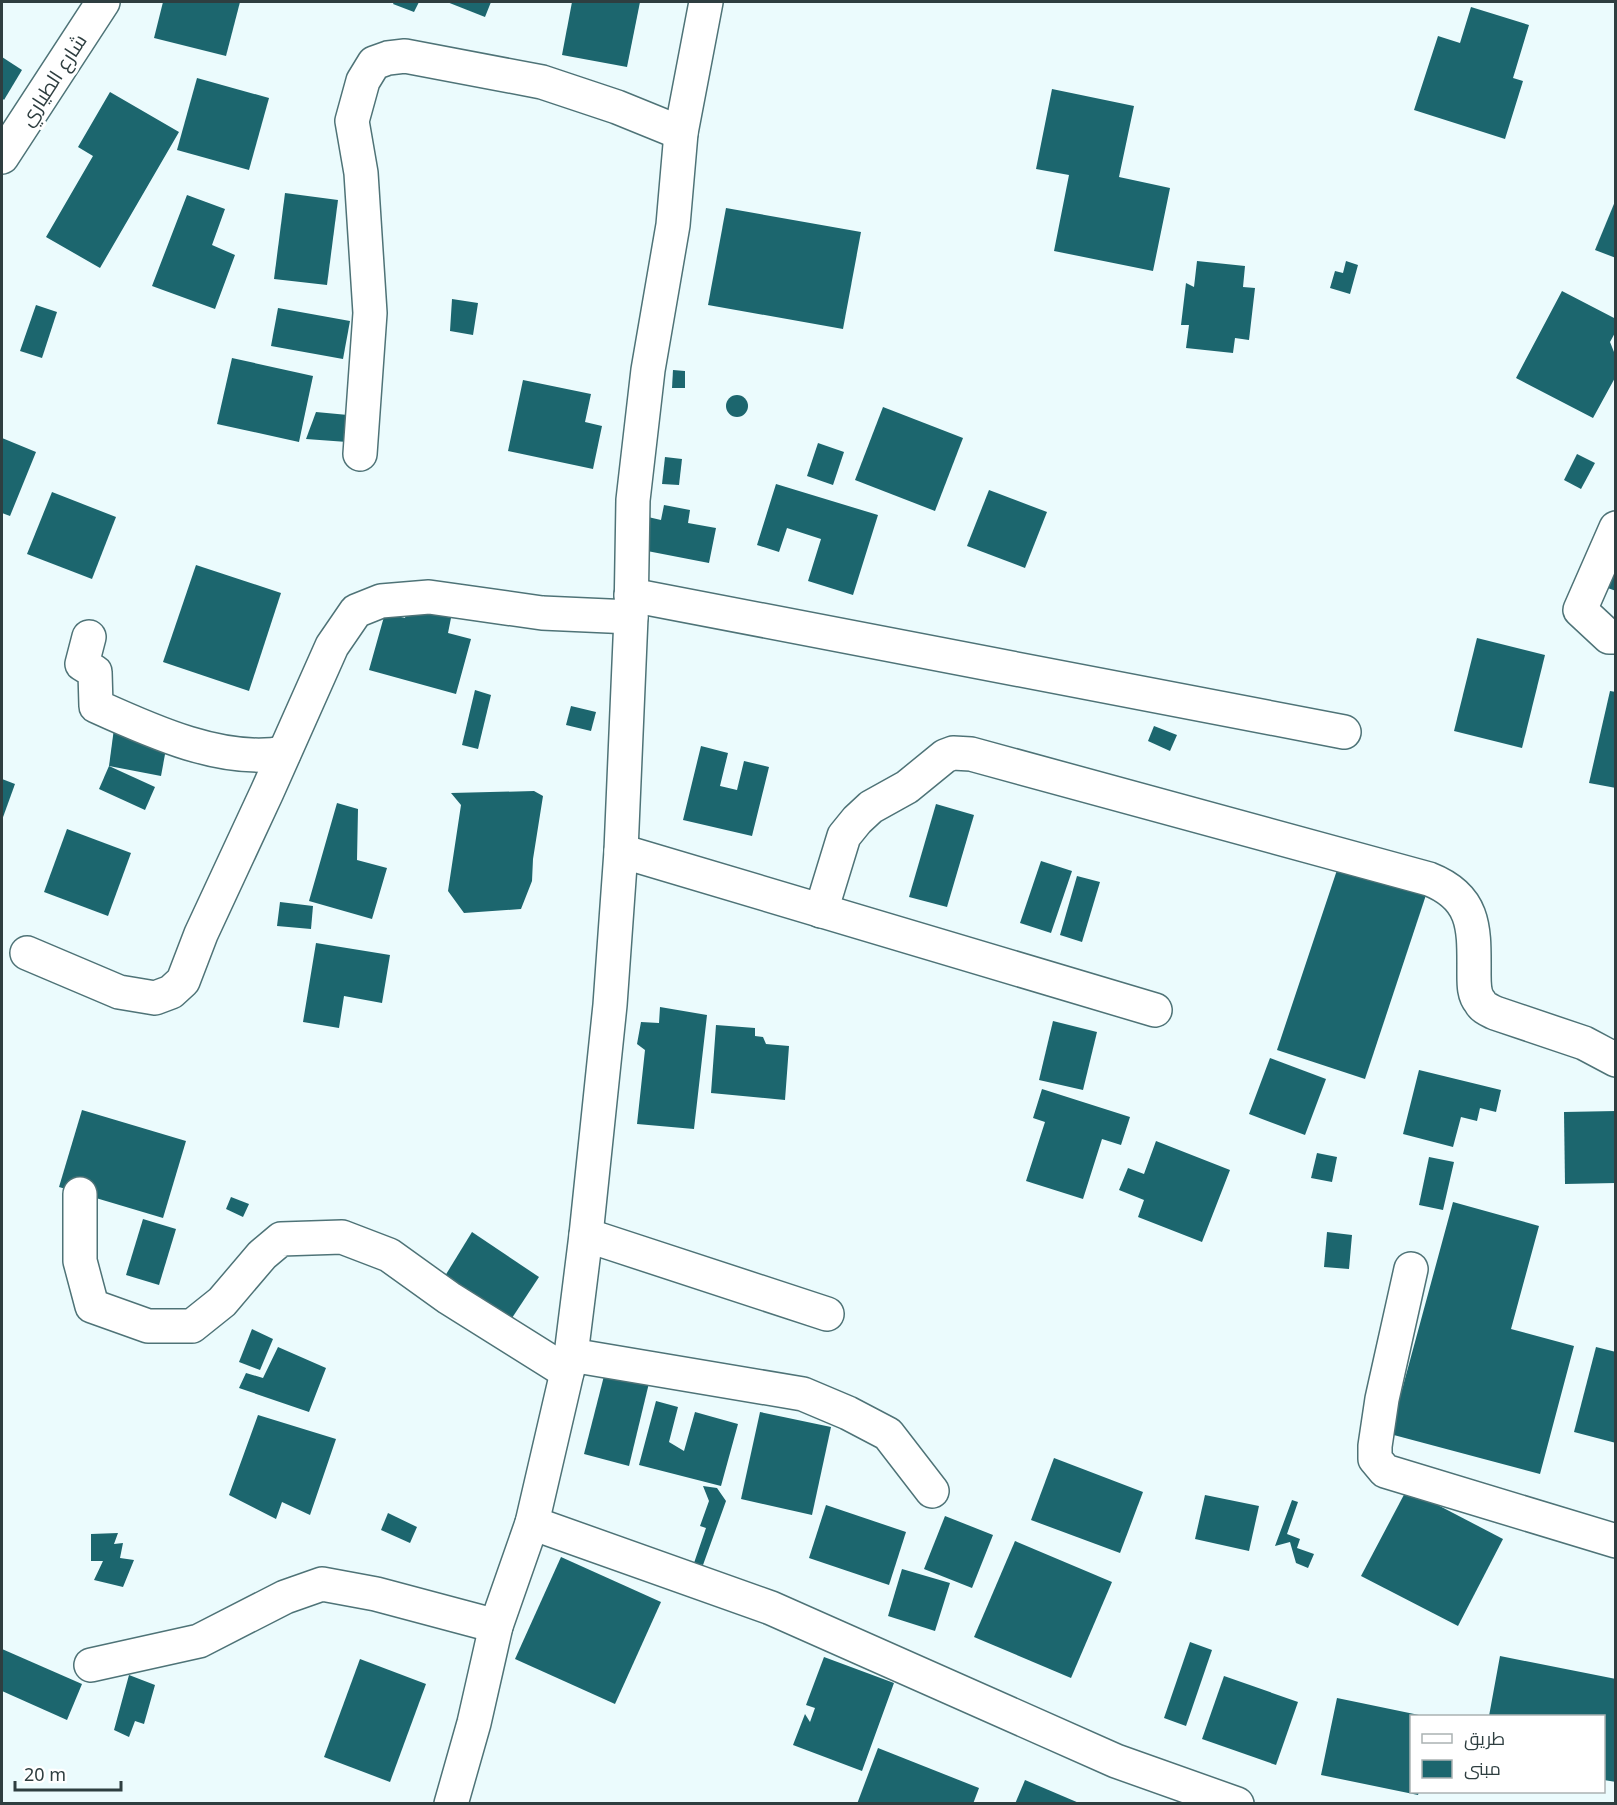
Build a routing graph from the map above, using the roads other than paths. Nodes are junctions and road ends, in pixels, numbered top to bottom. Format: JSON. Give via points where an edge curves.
{"nodes":[{"id":1,"x":103,"y":2,"type":"edge"},
{"id":2,"x":706,"y":2,"type":"edge"},
{"id":3,"x":681,"y":133,"type":"junction"},
{"id":4,"x":2,"y":157,"type":"edge"},
{"id":5,"x":360,"y":454,"type":"dead end"},
{"id":6,"x":1616,"y":528,"type":"edge"},
{"id":7,"x":631,"y":606,"type":"junction"},
{"id":8,"x":88,"y":637,"type":"dead end"},
{"id":9,"x":1616,"y":637,"type":"edge"},
{"id":10,"x":1344,"y":732,"type":"dead end"},
{"id":11,"x":284,"y":753,"type":"junction"},
{"id":12,"x":621,"y":851,"type":"junction"},
{"id":13,"x":821,"y":911,"type":"junction"},
{"id":14,"x":27,"y":953,"type":"dead end"},
{"id":15,"x":1155,"y":1010,"type":"dead end"},
{"id":16,"x":1616,"y":1060,"type":"edge"},
{"id":17,"x":80,"y":1194,"type":"dead end"},
{"id":18,"x":586,"y":1235,"type":"junction"},
{"id":19,"x":1412,"y":1269,"type":"dead end"},
{"id":20,"x":827,"y":1314,"type":"dead end"},
{"id":21,"x":569,"y":1363,"type":"junction"},
{"id":22,"x":932,"y":1491,"type":"dead end"},
{"id":23,"x":532,"y":1523,"type":"junction"},
{"id":24,"x":1616,"y":1541,"type":"edge"},
{"id":25,"x":496,"y":1626,"type":"junction"},
{"id":26,"x":91,"y":1665,"type":"dead end"},
{"id":27,"x":451,"y":1803,"type":"edge"},
{"id":28,"x":1237,"y":1803,"type":"edge"}],
"edges":[{"from":1,"to":4,"type":"street","name":"شارع الطياري"},
{"from":2,"to":3,"type":"street"},
{"from":3,"to":5,"type":"street","via":[[542,82],[405,56],[374,63],[363,81],[352,121],[361,173],[370,313]]},
{"from":3,"to":7,"type":"street","via":[[674,225],[648,370],[633,500]]},
{"from":6,"to":9,"type":"street","via":[[1580,610],[1609,637]]},
{"from":7,"to":10,"type":"street"},
{"from":7,"to":11,"type":"street","via":[[542,613],[429,597],[381,601],[356,611],[332,646]]},
{"from":7,"to":12,"type":"street"},
{"from":8,"to":11,"type":"street","via":[[82,664],[95,672],[96,706],[137,725],[208,749],[266,756]]},
{"from":11,"to":14,"type":"street","via":[[183,981],[171,992],[155,998],[119,992]]},
{"from":12,"to":13,"type":"street"},
{"from":12,"to":18,"type":"street","via":[[610,1005]]},
{"from":13,"to":15,"type":"street"},
{"from":13,"to":16,"type":"street","via":[[844,836],[857,820],[945,756],[971,754],[1444,885],[1456,894],[1473,922],[1474,989],[1484,1007],[1584,1043]]},
{"from":17,"to":21,"type":"street","via":[[81,1261],[92,1306],[148,1326],[192,1326],[222,1302],[281,1239],[342,1237],[389,1255],[449,1298]]},
{"from":18,"to":20,"type":"street"},
{"from":18,"to":21,"type":"street"},
{"from":19,"to":24,"type":"street","via":[[1382,1399],[1375,1446],[1378,1465],[1384,1471]]},
{"from":21,"to":22,"type":"street","via":[[803,1394],[888,1434]]},
{"from":21,"to":23,"type":"street"},
{"from":23,"to":25,"type":"street"},
{"from":23,"to":28,"type":"street","via":[[771,1608],[1116,1761]]},
{"from":25,"to":26,"type":"street","via":[[322,1584],[285,1597],[199,1641]]},
{"from":25,"to":27,"type":"street"}]}
